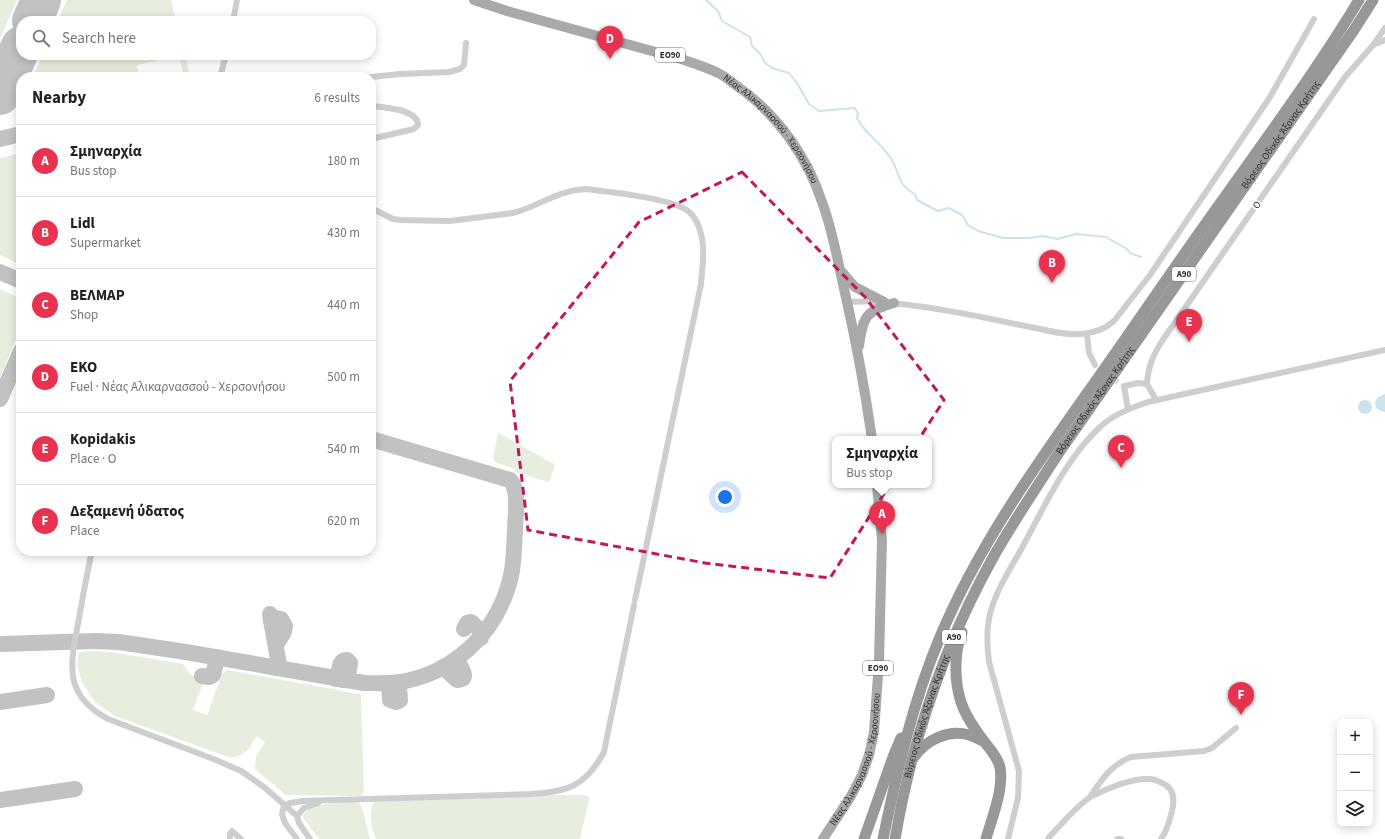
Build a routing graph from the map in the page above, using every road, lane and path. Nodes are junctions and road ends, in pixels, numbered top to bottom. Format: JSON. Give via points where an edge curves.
{"nodes":[{"id":1,"x":237,"y":0,"type":"edge"},
{"id":2,"x":474,"y":0,"type":"edge"},
{"id":3,"x":1359,"y":0,"type":"edge"},
{"id":4,"x":1373,"y":0,"type":"edge"},
{"id":5,"x":234,"y":16,"type":"edge"},
{"id":6,"x":1314,"y":19,"type":"dead end"},
{"id":7,"x":1385,"y":28,"type":"edge"},
{"id":8,"x":1385,"y":40,"type":"edge"},
{"id":9,"x":466,"y":43,"type":"dead end"},
{"id":10,"x":1373,"y":45,"type":"junction"},
{"id":11,"x":225,"y":60,"type":"edge"},
{"id":12,"x":221,"y":72,"type":"edge"},
{"id":13,"x":376,"y":76,"type":"edge"},
{"id":14,"x":376,"y":106,"type":"edge"},
{"id":15,"x":376,"y":138,"type":"edge"},
{"id":16,"x":376,"y":210,"type":"edge"},
{"id":17,"x":840,"y":269,"type":"junction"},
{"id":18,"x":847,"y":302,"type":"junction"},
{"id":19,"x":884,"y":302,"type":"junction"},
{"id":20,"x":894,"y":303,"type":"junction"},
{"id":21,"x":1087,"y":334,"type":"junction"},
{"id":22,"x":1385,"y":350,"type":"edge"},
{"id":23,"x":858,"y":354,"type":"junction"},
{"id":24,"x":1095,"y":365,"type":"dead end"},
{"id":25,"x":1118,"y":382,"type":"tunnel mouth"},
{"id":26,"x":1147,"y":384,"type":"junction"},
{"id":27,"x":1124,"y":386,"type":"junction"},
{"id":28,"x":1156,"y":400,"type":"junction"},
{"id":29,"x":1128,"y":409,"type":"junction"},
{"id":30,"x":872,"y":436,"type":"edge"},
{"id":31,"x":877,"y":488,"type":"edge"},
{"id":32,"x":1016,"y":518,"type":"junction"},
{"id":33,"x":91,"y":556,"type":"edge"},
{"id":34,"x":916,"y":702,"type":"junction"},
{"id":35,"x":1236,"y":728,"type":"dead end"},
{"id":36,"x":984,"y":742,"type":"junction"},
{"id":37,"x":910,"y":764,"type":"junction"},
{"id":38,"x":1090,"y":797,"type":"junction"},
{"id":39,"x":329,"y":800,"type":"junction"},
{"id":40,"x":284,"y":806,"type":"junction"},
{"id":41,"x":297,"y":816,"type":"junction"},
{"id":42,"x":230,"y":839,"type":"edge"},
{"id":43,"x":241,"y":839,"type":"edge"},
{"id":44,"x":297,"y":839,"type":"edge"},
{"id":45,"x":310,"y":839,"type":"edge"},
{"id":46,"x":823,"y":839,"type":"edge"},
{"id":47,"x":864,"y":839,"type":"edge"},
{"id":48,"x":883,"y":839,"type":"edge"},
{"id":49,"x":895,"y":839,"type":"edge"},
{"id":50,"x":986,"y":839,"type":"edge"},
{"id":51,"x":1008,"y":839,"type":"edge"},
{"id":52,"x":1048,"y":839,"type":"edge"},
{"id":53,"x":1117,"y":839,"type":"edge"},
{"id":54,"x":1121,"y":839,"type":"edge"},
{"id":55,"x":1161,"y":839,"type":"edge"}],
"edges":[{"from":1,"to":5,"type":"street"},
{"from":2,"to":17,"type":"main road","name":"Νέας Αλικαρνασσού - Χερσονήσου","number":"ΕΟ90","via":[[681,58],[718,73],[748,93],[784,131],[809,171],[822,202]]},
{"from":3,"to":34,"type":"highway","name":"Βόρειος Οδικός Άξονας Κρήτης","number":"Α90","via":[[1285,111],[1015,499],[974,566],[955,604],[939,638]]},
{"from":4,"to":32,"type":"highway","name":"Βόρειος Οδικός Άξονας Κρήτης","number":"Α90"},
{"from":6,"to":21,"type":"street","via":[[1270,97],[1150,275],[1110,324]]},
{"from":7,"to":10,"type":"street"},
{"from":8,"to":10,"type":"street","name":"Ο"},
{"from":9,"to":13,"type":"street","via":[[464,65],[456,71]]},
{"from":10,"to":26,"type":"street","name":"Ο","via":[[1345,77],[1162,341],[1152,358]]},
{"from":11,"to":12,"type":"street"},
{"from":14,"to":15,"type":"street","via":[[406,112],[417,119],[418,125],[414,129]]},
{"from":16,"to":39,"type":"street","via":[[393,219],[450,220],[514,213],[565,192],[586,189],[670,202],[688,211],[695,219],[704,254],[701,284],[604,752],[592,772],[578,784],[551,793]]},
{"from":17,"to":18,"type":"main road","name":"Νέας Αλικαρνασσού - Χερσονήσου","number":"ΕΟ90"},
{"from":17,"to":19,"type":"main road","via":[[855,287]]},
{"from":18,"to":19,"type":"street"},
{"from":18,"to":23,"type":"main road","name":"Νέας Αλικαρνασσού - Χερσονήσου","number":"ΕΟ90"},
{"from":19,"to":20,"type":"street"},
{"from":20,"to":21,"type":"street","via":[[1055,332]]},
{"from":20,"to":23,"type":"main road","via":[[878,308],[868,315],[862,326]]},
{"from":21,"to":24,"type":"street","via":[[1089,353]]},
{"from":22,"to":28,"type":"street"},
{"from":23,"to":30,"type":"main road","name":"Νέας Αλικαρνασσού - Χερσονήσου","number":"ΕΟ90"},
{"from":25,"to":27,"type":"street"},
{"from":26,"to":27,"type":"street"},
{"from":26,"to":28,"type":"street"},
{"from":27,"to":29,"type":"street"},
{"from":28,"to":29,"type":"street"},
{"from":29,"to":51,"type":"street","via":[[1095,432],[1061,476],[1003,584],[990,614],[987,634],[989,662],[1019,771],[1018,798]]},
{"from":31,"to":46,"type":"main road","name":"Νέας Αλικαρνασσού - Χερσονήσου","number":"ΕΟ90","via":[[882,540],[879,661],[874,732],[862,775]]},
{"from":32,"to":36,"type":"highway","via":[[968,619],[956,656],[960,701]]},
{"from":32,"to":37,"type":"highway","name":"Βόρειος Οδικός Άξονας Κρήτης","number":"Α90","via":[[971,601],[952,643],[931,696]]},
{"from":33,"to":40,"type":"street","via":[[72,662],[76,685],[83,700],[95,712],[108,719],[241,771]]},
{"from":34,"to":47,"type":"highway"},
{"from":34,"to":48,"type":"highway","name":"Βόρειος Οδικός Άξονας Κρήτης","number":"Α90"},
{"from":35,"to":38,"type":"street","via":[[1212,748],[1204,751],[1131,757],[1122,761],[1101,779]]},
{"from":36,"to":37,"type":"highway","via":[[970,735],[945,735],[923,746]]},
{"from":36,"to":50,"type":"highway","via":[[999,765],[1001,779]]},
{"from":37,"to":49,"type":"highway","name":"Βόρειος Οδικός Άξονας Κρήτης","number":"Α90"},
{"from":38,"to":52,"type":"street"},
{"from":38,"to":55,"type":"street","via":[[1131,781],[1152,778],[1166,785],[1172,791],[1174,804],[1167,830]]},
{"from":39,"to":40,"type":"street","via":[[296,802]]},
{"from":39,"to":41,"type":"street","via":[[304,808]]},
{"from":40,"to":41,"type":"street"},
{"from":40,"to":44,"type":"street","via":[[283,818]]},
{"from":41,"to":45,"type":"street"},
{"from":42,"to":43,"type":"street","via":[[232,831]]},
{"from":53,"to":54,"type":"street"}]}
